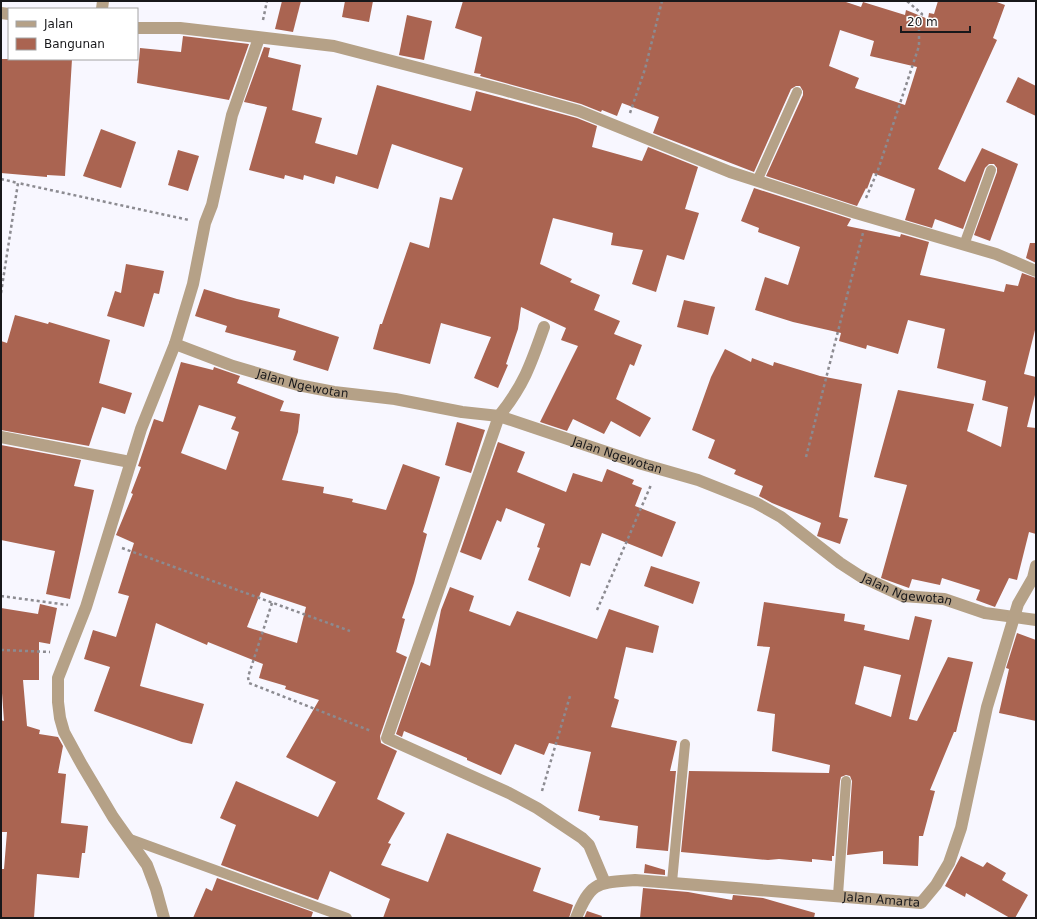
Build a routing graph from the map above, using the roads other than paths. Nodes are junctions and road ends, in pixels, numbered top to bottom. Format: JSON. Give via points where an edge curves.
{"nodes":[{"id":1,"x":138,"y":28,"type":"edge"},
{"id":2,"x":259,"y":38,"type":"junction"},
{"id":3,"x":797,"y":92,"type":"dead end"},
{"id":4,"x":991,"y":170,"type":"dead end"},
{"id":5,"x":757,"y":181,"type":"junction"},
{"id":6,"x":964,"y":245,"type":"junction"},
{"id":7,"x":1036,"y":271,"type":"edge"},
{"id":8,"x":544,"y":327,"type":"dead end"},
{"id":9,"x":175,"y":344,"type":"junction"},
{"id":10,"x":499,"y":416,"type":"junction"},
{"id":11,"x":1,"y":437,"type":"edge"},
{"id":12,"x":130,"y":462,"type":"junction"},
{"id":13,"x":1035,"y":576,"type":"edge"},
{"id":14,"x":1014,"y":617,"type":"junction"},
{"id":15,"x":1036,"y":620,"type":"edge"},
{"id":16,"x":685,"y":744,"type":"dead end"},
{"id":17,"x":846,"y":781,"type":"dead end"},
{"id":18,"x":130,"y":839,"type":"junction"},
{"id":19,"x":672,"y":882,"type":"junction"},
{"id":20,"x":605,"y":883,"type":"junction"},
{"id":21,"x":838,"y":895,"type":"junction"},
{"id":22,"x":164,"y":918,"type":"edge"},
{"id":23,"x":344,"y":918,"type":"edge"},
{"id":24,"x":576,"y":918,"type":"edge"}],
"edges":[{"from":1,"to":2,"type":"street","via":[[180,28]]},
{"from":2,"to":5,"type":"street","via":[[334,46],[578,111]]},
{"from":2,"to":9,"type":"street","via":[[232,116],[212,205],[205,223],[193,284]]},
{"from":3,"to":5,"type":"lane"},
{"from":4,"to":6,"type":"lane"},
{"from":5,"to":6,"type":"street"},
{"from":6,"to":7,"type":"street","via":[[996,254]]},
{"from":8,"to":10,"type":"street","via":[[528,372],[516,396]]},
{"from":9,"to":10,"type":"street","name":"Jalan Ngewotan","via":[[233,366],[298,385]]},
{"from":9,"to":12,"type":"street"},
{"from":10,"to":14,"type":"street","name":"Jalan Ngewotan","via":[[698,480],[756,503],[781,517],[860,576],[903,596],[944,599],[985,613]]},
{"from":10,"to":20,"type":"street","via":[[387,738],[476,777],[537,808],[589,845]]},
{"from":11,"to":12,"type":"street"},
{"from":12,"to":18,"type":"street","via":[[86,607],[58,678],[58,702],[64,732],[114,817]]},
{"from":13,"to":14,"type":"street","name":"Jalan Amarta","via":[[1018,604]]},
{"from":14,"to":15,"type":"street","name":"Jalan Ngewotan"},
{"from":14,"to":21,"type":"street","name":"Jalan Amarta","via":[[987,707],[961,828],[949,862],[936,885],[921,903]]},
{"from":16,"to":19,"type":"lane"},
{"from":17,"to":21,"type":"lane"},
{"from":18,"to":22,"type":"street","via":[[147,865]]},
{"from":18,"to":23,"type":"lane"},
{"from":19,"to":20,"type":"street","name":"Jalan Amarta","via":[[635,880]]},
{"from":19,"to":21,"type":"street","name":"Jalan Amarta"},
{"from":20,"to":24,"type":"street","name":"Jalan Amarta","via":[[587,893]]}]}
